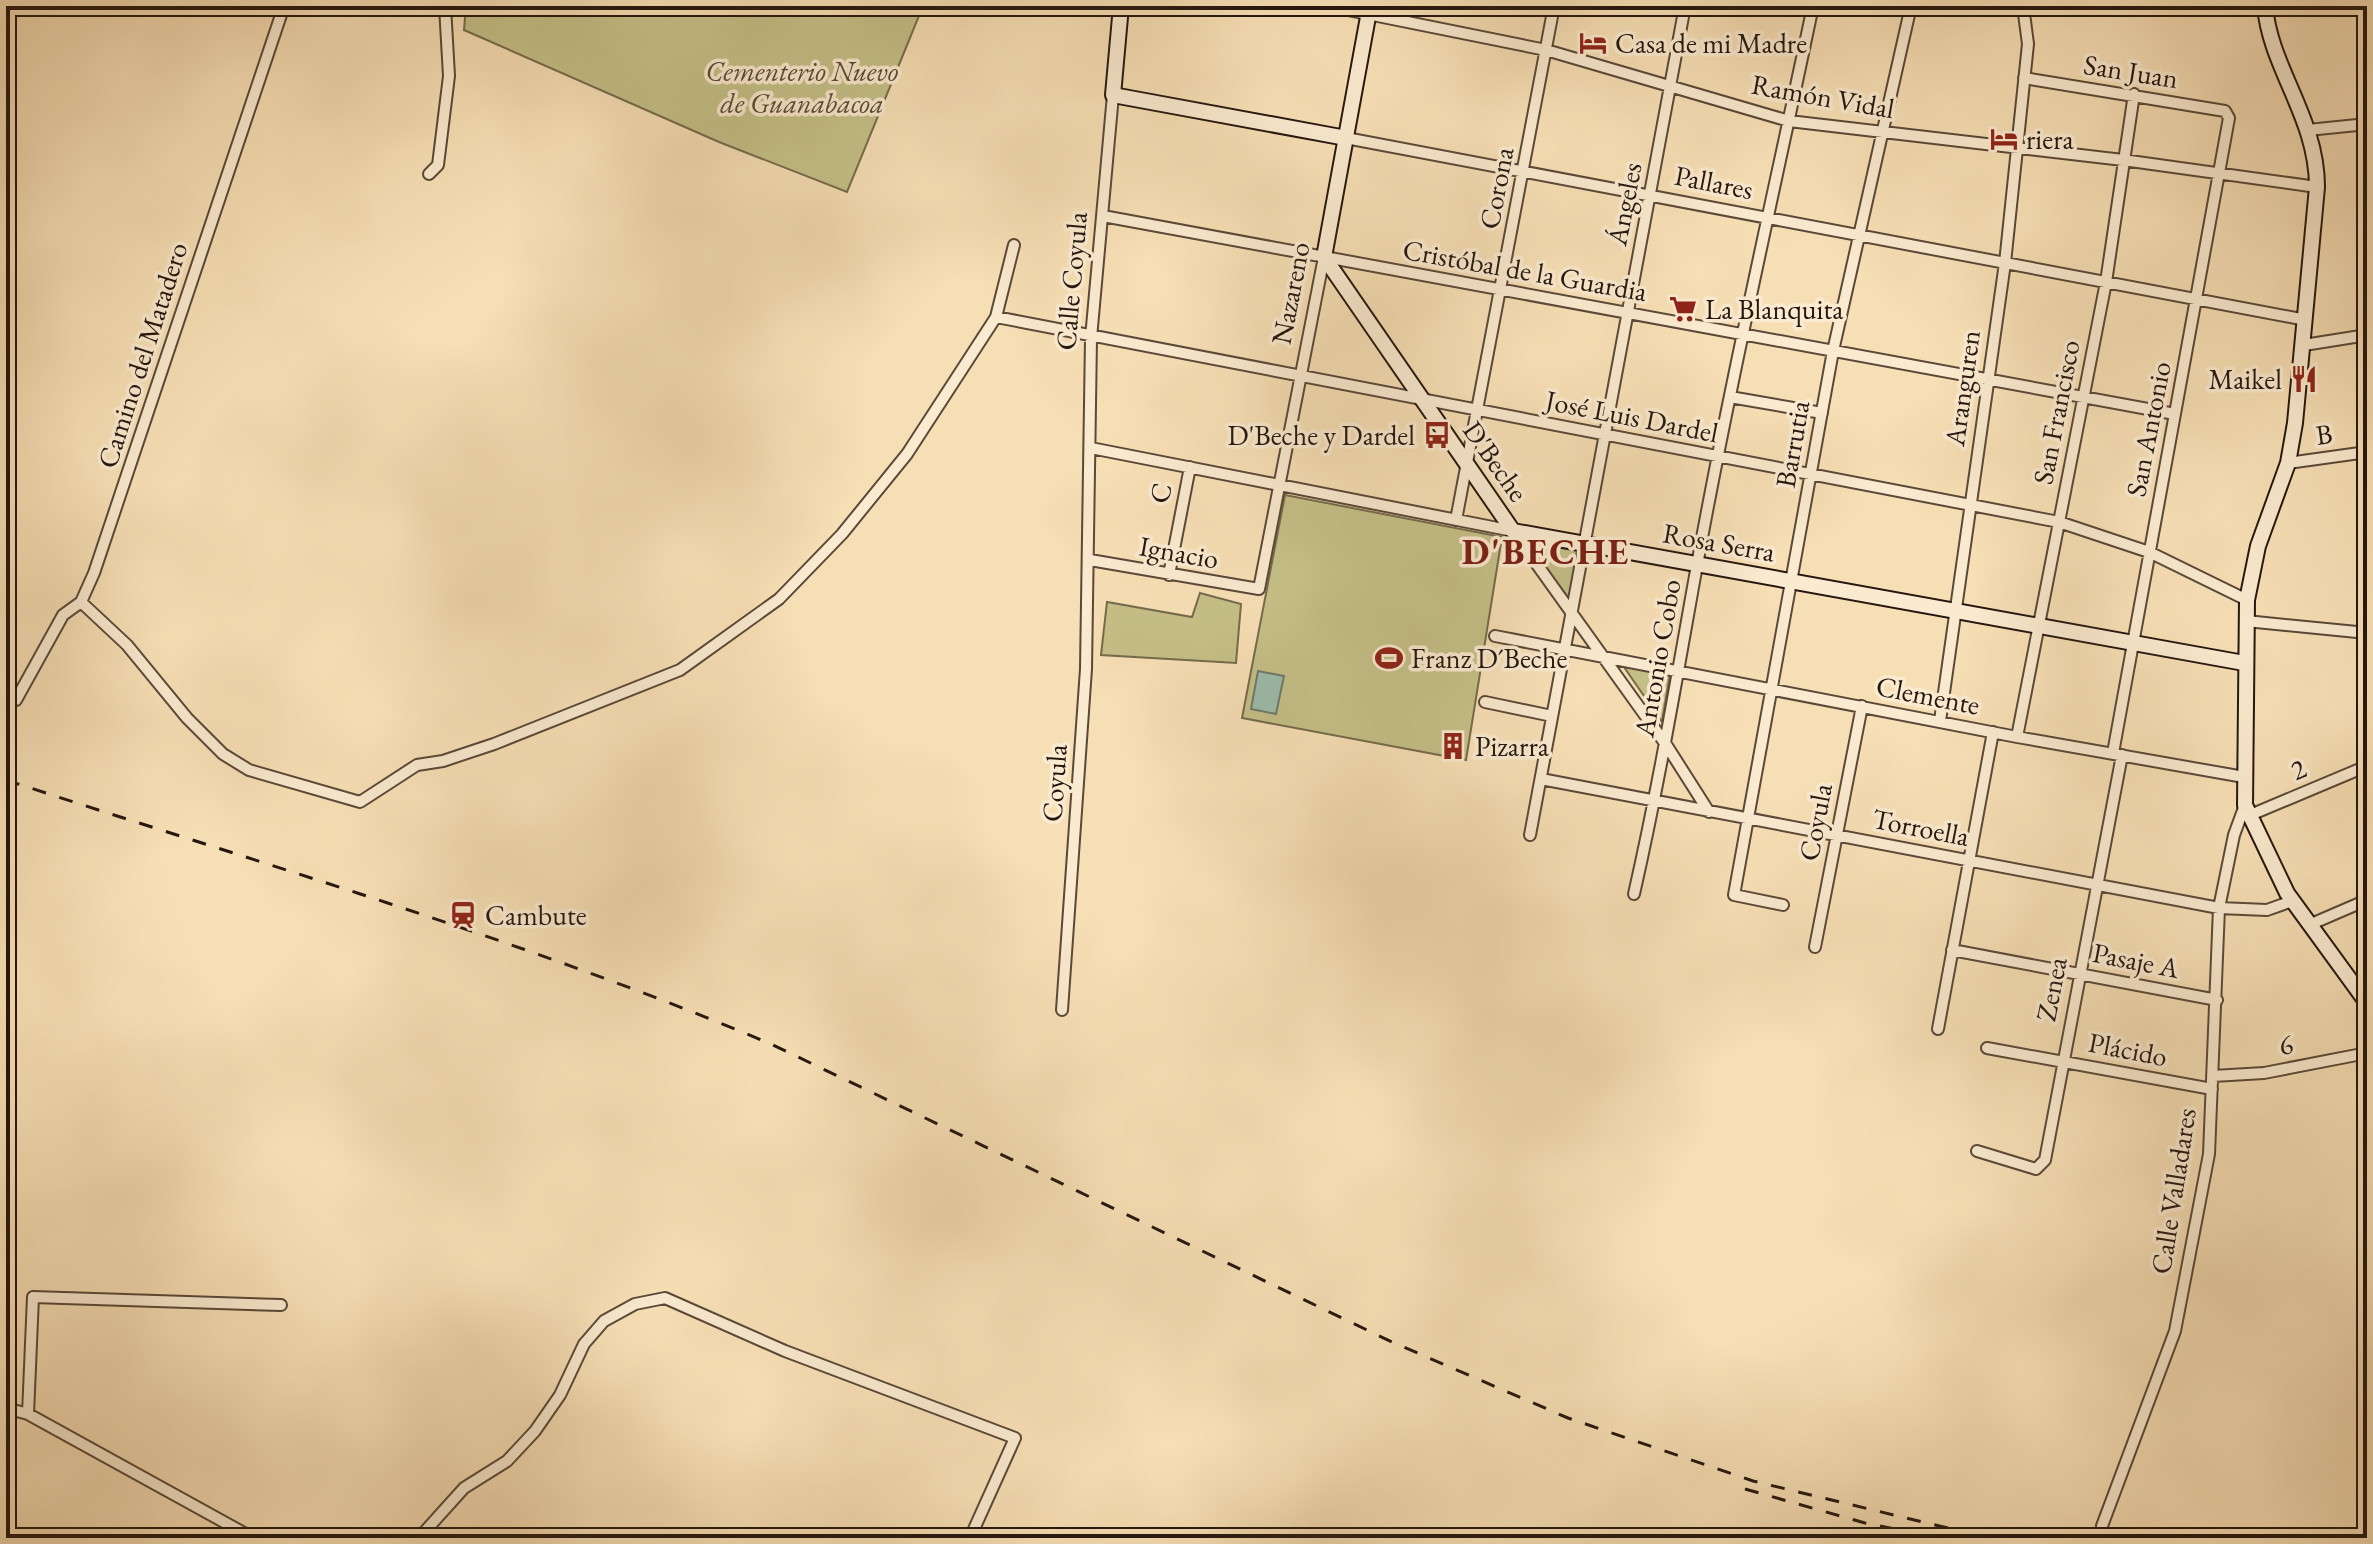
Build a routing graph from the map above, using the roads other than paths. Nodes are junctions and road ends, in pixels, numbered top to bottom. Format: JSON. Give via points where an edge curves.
{"nodes":[{"id":1,"x":284,"y":6,"type":"edge"},
{"id":2,"x":445,"y":6,"type":"edge"},
{"id":3,"x":1121,"y":6,"type":"edge"},
{"id":4,"x":1328,"y":6,"type":"edge"},
{"id":5,"x":1554,"y":6,"type":"edge"},
{"id":6,"x":1685,"y":6,"type":"edge"},
{"id":7,"x":1813,"y":6,"type":"edge"},
{"id":8,"x":1911,"y":6,"type":"edge"},
{"id":9,"x":2023,"y":6,"type":"edge"},
{"id":10,"x":2265,"y":6,"type":"edge"},
{"id":11,"x":1370,"y":9,"type":"edge"},
{"id":12,"x":1546,"y":50,"type":"junction"},
{"id":13,"x":2024,"y":78,"type":"junction"},
{"id":14,"x":1671,"y":87,"type":"junction"},
{"id":15,"x":2134,"y":94,"type":"junction"},
{"id":16,"x":1113,"y":95,"type":"junction"},
{"id":17,"x":2228,"y":114,"type":"joint"},
{"id":18,"x":1789,"y":121,"type":"junction"},
{"id":19,"x":2367,"y":124,"type":"edge"},
{"id":20,"x":2308,"y":130,"type":"junction"},
{"id":21,"x":1882,"y":133,"type":"junction"},
{"id":22,"x":1346,"y":138,"type":"junction"},
{"id":23,"x":2016,"y":146,"type":"junction"},
{"id":24,"x":2123,"y":160,"type":"junction"},
{"id":25,"x":1524,"y":172,"type":"junction"},
{"id":26,"x":2220,"y":173,"type":"junction"},
{"id":27,"x":429,"y":174,"type":"dead end"},
{"id":28,"x":2317,"y":187,"type":"junction"},
{"id":29,"x":1651,"y":196,"type":"junction"},
{"id":30,"x":1103,"y":216,"type":"junction"},
{"id":31,"x":1766,"y":218,"type":"junction"},
{"id":32,"x":1856,"y":235,"type":"junction"},
{"id":33,"x":1014,"y":245,"type":"dead end"},
{"id":34,"x":1324,"y":257,"type":"junction"},
{"id":35,"x":2005,"y":263,"type":"junction"},
{"id":36,"x":2106,"y":282,"type":"junction"},
{"id":37,"x":1500,"y":290,"type":"junction"},
{"id":38,"x":2196,"y":299,"type":"junction"},
{"id":39,"x":1628,"y":313,"type":"junction"},
{"id":40,"x":996,"y":317,"type":"junction"},
{"id":41,"x":2306,"y":320,"type":"junction"},
{"id":42,"x":1743,"y":334,"type":"junction"},
{"id":43,"x":2367,"y":335,"type":"edge"},
{"id":44,"x":1091,"y":338,"type":"junction"},
{"id":45,"x":2304,"y":345,"type":"junction"},
{"id":46,"x":1833,"y":351,"type":"junction"},
{"id":47,"x":1300,"y":376,"type":"junction"},
{"id":48,"x":1987,"y":379,"type":"junction"},
{"id":49,"x":1730,"y":397,"type":"junction"},
{"id":50,"x":2082,"y":397,"type":"junction"},
{"id":51,"x":1422,"y":400,"type":"junction"},
{"id":52,"x":1477,"y":411,"type":"junction"},
{"id":53,"x":1822,"y":413,"type":"junction"},
{"id":54,"x":2175,"y":414,"type":"junction"},
{"id":55,"x":1605,"y":434,"type":"junction"},
{"id":56,"x":1091,"y":448,"type":"junction"},
{"id":57,"x":2367,"y":452,"type":"edge"},
{"id":58,"x":1720,"y":457,"type":"junction"},
{"id":59,"x":2288,"y":463,"type":"junction"},
{"id":60,"x":1466,"y":464,"type":"junction"},
{"id":61,"x":1190,"y":467,"type":"junction"},
{"id":62,"x":1811,"y":474,"type":"junction"},
{"id":63,"x":1279,"y":485,"type":"junction"},
{"id":64,"x":1969,"y":506,"type":"junction"},
{"id":65,"x":1456,"y":520,"type":"junction"},
{"id":66,"x":2059,"y":522,"type":"junction"},
{"id":67,"x":1513,"y":531,"type":"junction"},
{"id":68,"x":1585,"y":544,"type":"junction"},
{"id":69,"x":2149,"y":552,"type":"junction"},
{"id":70,"x":1090,"y":560,"type":"junction"},
{"id":71,"x":1697,"y":564,"type":"junction"},
{"id":72,"x":1169,"y":575,"type":"junction"},
{"id":73,"x":1791,"y":581,"type":"junction"},
{"id":74,"x":1259,"y":589,"type":"joint"},
{"id":75,"x":2247,"y":600,"type":"junction"},
{"id":76,"x":81,"y":602,"type":"junction"},
{"id":77,"x":1955,"y":611,"type":"junction"},
{"id":78,"x":1571,"y":613,"type":"junction"},
{"id":79,"x":2246,"y":621,"type":"junction"},
{"id":80,"x":2040,"y":626,"type":"junction"},
{"id":81,"x":2367,"y":633,"type":"edge"},
{"id":82,"x":1495,"y":636,"type":"dead end"},
{"id":83,"x":2133,"y":643,"type":"junction"},
{"id":84,"x":1564,"y":648,"type":"junction"},
{"id":85,"x":1603,"y":656,"type":"junction"},
{"id":86,"x":2244,"y":663,"type":"junction"},
{"id":87,"x":1680,"y":671,"type":"junction"},
{"id":88,"x":1771,"y":689,"type":"junction"},
{"id":89,"x":16,"y":700,"type":"dead end"},
{"id":90,"x":1485,"y":702,"type":"dead end"},
{"id":91,"x":1862,"y":706,"type":"junction"},
{"id":92,"x":1552,"y":716,"type":"junction"},
{"id":93,"x":1940,"y":721,"type":"junction"},
{"id":94,"x":1993,"y":732,"type":"junction"},
{"id":95,"x":2017,"y":737,"type":"junction"},
{"id":96,"x":1667,"y":746,"type":"junction"},
{"id":97,"x":2118,"y":754,"type":"junction"},
{"id":98,"x":2367,"y":766,"type":"edge"},
{"id":99,"x":2244,"y":777,"type":"junction"},
{"id":100,"x":1541,"y":779,"type":"junction"},
{"id":101,"x":1655,"y":801,"type":"junction"},
{"id":102,"x":2246,"y":810,"type":"junction"},
{"id":103,"x":1709,"y":812,"type":"junction"},
{"id":104,"x":1748,"y":820,"type":"junction"},
{"id":105,"x":1530,"y":835,"type":"dead end"},
{"id":106,"x":1837,"y":836,"type":"junction"},
{"id":107,"x":1971,"y":861,"type":"junction"},
{"id":108,"x":2096,"y":886,"type":"junction"},
{"id":109,"x":1634,"y":894,"type":"dead end"},
{"id":110,"x":2367,"y":900,"type":"edge"},
{"id":111,"x":2292,"y":901,"type":"junction"},
{"id":112,"x":1783,"y":905,"type":"dead end"},
{"id":113,"x":2219,"y":908,"type":"junction"},
{"id":114,"x":2309,"y":925,"type":"junction"},
{"id":115,"x":1815,"y":947,"type":"dead end"},
{"id":116,"x":1952,"y":950,"type":"junction"},
{"id":117,"x":2078,"y":973,"type":"junction"},
{"id":118,"x":2217,"y":1000,"type":"junction"},
{"id":119,"x":2367,"y":1003,"type":"edge"},
{"id":120,"x":1062,"y":1010,"type":"dead end"},
{"id":121,"x":1938,"y":1029,"type":"dead end"},
{"id":122,"x":1987,"y":1048,"type":"dead end"},
{"id":123,"x":2367,"y":1053,"type":"edge"},
{"id":124,"x":2061,"y":1061,"type":"junction"},
{"id":125,"x":2213,"y":1076,"type":"junction"},
{"id":126,"x":2212,"y":1089,"type":"junction"},
{"id":127,"x":1977,"y":1151,"type":"dead end"},
{"id":128,"x":281,"y":1305,"type":"dead end"},
{"id":129,"x":6,"y":1408,"type":"edge"},
{"id":130,"x":28,"y":1414,"type":"junction"},
{"id":131,"x":2102,"y":1526,"type":"dead end"},
{"id":132,"x":253,"y":1538,"type":"edge"},
{"id":133,"x":419,"y":1538,"type":"edge"},
{"id":134,"x":970,"y":1538,"type":"edge"}],
"edges":[{"from":1,"to":76,"type":"street","name":"Camino del Matadero","via":[[116,514]]},
{"from":2,"to":27,"type":"street","via":[[449,76],[438,165]]},
{"from":3,"to":16,"type":"street","name":"Calle Coyula"},
{"from":4,"to":11,"type":"street","name":"Ramón Vidal"},
{"from":5,"to":12,"type":"street","name":"Corona"},
{"from":6,"to":14,"type":"street","name":"Ángeles"},
{"from":7,"to":18,"type":"street","name":"Antonio Cobo"},
{"from":8,"to":21,"type":"street","name":"Barrutia"},
{"from":9,"to":13,"type":"street","name":"Aranguren","via":[[2028,44]]},
{"from":10,"to":20,"type":"street","via":[[2269,33]]},
{"from":11,"to":12,"type":"street","name":"Ramón Vidal"},
{"from":11,"to":22,"type":"street","name":"Nazareno"},
{"from":12,"to":14,"type":"street","name":"Ramón Vidal"},
{"from":12,"to":25,"type":"street","name":"Corona"},
{"from":13,"to":15,"type":"street","name":"San Juan"},
{"from":13,"to":23,"type":"street","name":"Aranguren"},
{"from":14,"to":18,"type":"street","name":"Ramón Vidal"},
{"from":14,"to":29,"type":"street","name":"Ángeles"},
{"from":15,"to":17,"type":"street","name":"San Juan"},
{"from":15,"to":24,"type":"street","name":"San Francisco"},
{"from":16,"to":22,"type":"street","name":"Pallares"},
{"from":16,"to":30,"type":"street","name":"Calle Coyula"},
{"from":17,"to":26,"type":"street","name":"San Antonio"},
{"from":18,"to":21,"type":"street","name":"Ramón Vidal"},
{"from":18,"to":31,"type":"street","name":"Antonio Cobo"},
{"from":19,"to":20,"type":"street"},
{"from":20,"to":28,"type":"street"},
{"from":21,"to":23,"type":"street","name":"Ramón Vidal"},
{"from":21,"to":32,"type":"street","name":"Barrutia"},
{"from":22,"to":25,"type":"street","name":"Pallares"},
{"from":22,"to":34,"type":"street","name":"Nazareno"},
{"from":23,"to":24,"type":"street","name":"Ramón Vidal"},
{"from":23,"to":35,"type":"street","name":"Aranguren"},
{"from":24,"to":26,"type":"street","name":"Ramón Vidal"},
{"from":24,"to":36,"type":"street","name":"San Francisco"},
{"from":25,"to":29,"type":"street","name":"Pallares"},
{"from":25,"to":37,"type":"street","name":"Corona"},
{"from":26,"to":28,"type":"street","name":"Ramón Vidal"},
{"from":26,"to":38,"type":"street","name":"San Antonio"},
{"from":28,"to":41,"type":"street"},
{"from":29,"to":31,"type":"street","name":"Pallares"},
{"from":29,"to":39,"type":"street","name":"Ángeles"},
{"from":30,"to":34,"type":"street","name":"Cristóbal de la Guardia"},
{"from":30,"to":44,"type":"street","name":"Calle Coyula"},
{"from":31,"to":32,"type":"street","name":"Pallares"},
{"from":31,"to":42,"type":"street","name":"Antonio Cobo"},
{"from":32,"to":35,"type":"street","name":"Pallares"},
{"from":32,"to":46,"type":"street","name":"Barrutia"},
{"from":33,"to":40,"type":"street"},
{"from":34,"to":37,"type":"street","name":"Cristóbal de la Guardia"},
{"from":34,"to":47,"type":"street","name":"Nazareno"},
{"from":34,"to":51,"type":"street","name":"D'Beche"},
{"from":35,"to":36,"type":"street","name":"Pallares"},
{"from":35,"to":48,"type":"street","name":"Aranguren"},
{"from":36,"to":38,"type":"street","name":"Pallares"},
{"from":36,"to":50,"type":"street","name":"San Francisco"},
{"from":37,"to":39,"type":"street","name":"Cristóbal de la Guardia"},
{"from":37,"to":52,"type":"street","name":"Corona"},
{"from":38,"to":41,"type":"street","name":"Pallares"},
{"from":38,"to":54,"type":"street","name":"San Antonio"},
{"from":39,"to":42,"type":"street","name":"Cristóbal de la Guardia"},
{"from":39,"to":55,"type":"street","name":"Ángeles"},
{"from":40,"to":44,"type":"street","name":"José Luis Dardel"},
{"from":40,"to":76,"type":"street","via":[[907,454],[842,534],[779,599],[725,641],[680,670],[612,698],[481,748],[417,765],[360,802],[249,770],[223,754],[127,645]]},
{"from":41,"to":45,"type":"street"},
{"from":42,"to":46,"type":"street","name":"Cristóbal de la Guardia"},
{"from":42,"to":49,"type":"street","name":"Antonio Cobo"},
{"from":43,"to":45,"type":"street"},
{"from":44,"to":47,"type":"street","name":"José Luis Dardel"},
{"from":44,"to":56,"type":"street","name":"Calle Coyula"},
{"from":45,"to":59,"type":"street"},
{"from":46,"to":48,"type":"street","name":"Cristóbal de la Guardia"},
{"from":46,"to":53,"type":"street","name":"Barrutia"},
{"from":47,"to":51,"type":"street","name":"José Luis Dardel"},
{"from":47,"to":63,"type":"street","name":"Nazareno"},
{"from":48,"to":50,"type":"street","name":"Cristóbal de la Guardia"},
{"from":48,"to":64,"type":"street","name":"Aranguren"},
{"from":49,"to":53,"type":"street"},
{"from":49,"to":58,"type":"street","name":"Antonio Cobo"},
{"from":50,"to":54,"type":"street","name":"Cristóbal de la Guardia"},
{"from":50,"to":66,"type":"street","name":"San Francisco"},
{"from":51,"to":52,"type":"street","name":"José Luis Dardel"},
{"from":51,"to":60,"type":"street","name":"D'Beche"},
{"from":52,"to":55,"type":"street","name":"José Luis Dardel"},
{"from":52,"to":60,"type":"street","name":"Corona"},
{"from":53,"to":62,"type":"street","name":"Barrutia"},
{"from":54,"to":69,"type":"street","name":"San Antonio"},
{"from":55,"to":58,"type":"street","name":"José Luis Dardel"},
{"from":55,"to":68,"type":"street","name":"Ángeles"},
{"from":56,"to":61,"type":"street","name":"Rosa Serra"},
{"from":56,"to":70,"type":"street","name":"Calle Coyula"},
{"from":57,"to":59,"type":"street","name":"B"},
{"from":58,"to":62,"type":"street","name":"José Luis Dardel"},
{"from":58,"to":71,"type":"street","name":"Antonio Cobo"},
{"from":59,"to":75,"type":"street","via":[[2258,546]]},
{"from":60,"to":65,"type":"street","name":"Corona"},
{"from":60,"to":67,"type":"street","name":"D'Beche"},
{"from":61,"to":63,"type":"street","name":"Rosa Serra"},
{"from":61,"to":72,"type":"street","name":"C"},
{"from":62,"to":64,"type":"street","name":"José Luis Dardel"},
{"from":62,"to":73,"type":"street","name":"Barrutia"},
{"from":63,"to":65,"type":"street","name":"Rosa Serra"},
{"from":63,"to":74,"type":"street","name":"Nazareno"},
{"from":64,"to":66,"type":"street","name":"José Luis Dardel"},
{"from":64,"to":77,"type":"street","name":"Aranguren"},
{"from":65,"to":67,"type":"street","name":"Rosa Serra"},
{"from":66,"to":69,"type":"street","name":"José Luis Dardel"},
{"from":66,"to":80,"type":"street","name":"San Francisco"},
{"from":67,"to":68,"type":"street","name":"Rosa Serra"},
{"from":67,"to":78,"type":"street","name":"D'Beche"},
{"from":68,"to":71,"type":"street","name":"Rosa Serra"},
{"from":68,"to":78,"type":"street","name":"Ángeles"},
{"from":69,"to":75,"type":"street","name":"José Luis Dardel"},
{"from":69,"to":83,"type":"street","name":"San Antonio"},
{"from":70,"to":72,"type":"street","name":"Ignacio"},
{"from":70,"to":120,"type":"street","name":"Coyula"},
{"from":71,"to":73,"type":"street","name":"Rosa Serra"},
{"from":71,"to":87,"type":"street","name":"Antonio Cobo"},
{"from":72,"to":74,"type":"street","name":"Ignacio"},
{"from":73,"to":77,"type":"street","name":"Rosa Serra"},
{"from":73,"to":88,"type":"street","name":"Barrutia"},
{"from":75,"to":79,"type":"street"},
{"from":76,"to":89,"type":"street","name":"Camino del Matadero","via":[[63,615]]},
{"from":77,"to":80,"type":"street","name":"Rosa Serra"},
{"from":77,"to":93,"type":"street","name":"Aranguren"},
{"from":78,"to":84,"type":"street","name":"Ángeles"},
{"from":78,"to":85,"type":"street","name":"D'Beche"},
{"from":79,"to":81,"type":"street"},
{"from":79,"to":86,"type":"street"},
{"from":80,"to":83,"type":"street","name":"Rosa Serra"},
{"from":80,"to":95,"type":"street","name":"San Francisco"},
{"from":82,"to":84,"type":"street","name":"Clemente"},
{"from":83,"to":86,"type":"street","name":"Rosa Serra"},
{"from":83,"to":97,"type":"street","name":"San Antonio"},
{"from":84,"to":85,"type":"street","name":"Clemente"},
{"from":84,"to":92,"type":"street","name":"Ángeles"},
{"from":85,"to":87,"type":"street","name":"Clemente"},
{"from":85,"to":96,"type":"street","name":"D'Beche"},
{"from":86,"to":99,"type":"street"},
{"from":87,"to":88,"type":"street","name":"Clemente"},
{"from":87,"to":96,"type":"street","name":"Antonio Cobo"},
{"from":88,"to":91,"type":"street","name":"Clemente"},
{"from":88,"to":104,"type":"street","name":"Barrutia"},
{"from":90,"to":92,"type":"street"},
{"from":91,"to":93,"type":"street","name":"Clemente"},
{"from":91,"to":106,"type":"street","name":"Coyula"},
{"from":92,"to":100,"type":"street","name":"Ángeles"},
{"from":93,"to":94,"type":"street","name":"Clemente"},
{"from":94,"to":95,"type":"street","name":"Clemente"},
{"from":94,"to":107,"type":"street"},
{"from":95,"to":97,"type":"street","name":"Clemente"},
{"from":96,"to":101,"type":"street","name":"Antonio Cobo"},
{"from":96,"to":103,"type":"street","name":"D'Beche"},
{"from":97,"to":99,"type":"street","name":"Clemente"},
{"from":97,"to":108,"type":"street","name":"Zenea"},
{"from":98,"to":102,"type":"street","name":"2"},
{"from":99,"to":102,"type":"street"},
{"from":100,"to":101,"type":"street","name":"Torroella"},
{"from":100,"to":105,"type":"street","name":"Ángeles"},
{"from":101,"to":103,"type":"street","name":"Torroella"},
{"from":101,"to":109,"type":"street","name":"Antonio Cobo"},
{"from":102,"to":111,"type":"street"},
{"from":102,"to":113,"type":"street","name":"Calle Valladares","via":[[2234,835]]},
{"from":103,"to":104,"type":"street","name":"Torroella"},
{"from":104,"to":106,"type":"street","name":"Torroella"},
{"from":104,"to":112,"type":"street","name":"Barrutia","via":[[1734,895]]},
{"from":106,"to":107,"type":"street","name":"Torroella"},
{"from":106,"to":115,"type":"street","name":"Coyula"},
{"from":107,"to":108,"type":"street","name":"Torroella"},
{"from":107,"to":116,"type":"street"},
{"from":108,"to":113,"type":"street","name":"Torroella"},
{"from":108,"to":117,"type":"street","name":"Zenea"},
{"from":110,"to":114,"type":"street"},
{"from":111,"to":113,"type":"street","name":"Torroella","via":[[2267,910]]},
{"from":111,"to":114,"type":"street"},
{"from":113,"to":118,"type":"street","name":"Calle Valladares"},
{"from":114,"to":119,"type":"street"},
{"from":116,"to":117,"type":"street","name":"Pasaje A"},
{"from":116,"to":121,"type":"street"},
{"from":117,"to":118,"type":"street","name":"Pasaje A"},
{"from":117,"to":124,"type":"street","name":"Zenea"},
{"from":118,"to":125,"type":"street","name":"Calle Valladares"},
{"from":122,"to":124,"type":"street","name":"Plácido"},
{"from":123,"to":125,"type":"street","name":"6","via":[[2264,1073]]},
{"from":124,"to":126,"type":"street","name":"Plácido"},
{"from":124,"to":127,"type":"street","name":"Zenea","via":[[2045,1160],[2036,1169]]},
{"from":125,"to":126,"type":"street","name":"Calle Valladares"},
{"from":126,"to":131,"type":"street","name":"Calle Valladares","via":[[2209,1154],[2175,1331]]},
{"from":128,"to":130,"type":"street","via":[[33,1297]]},
{"from":129,"to":130,"type":"street"},
{"from":130,"to":132,"type":"street"},
{"from":133,"to":134,"type":"street","via":[[464,1488],[507,1461],[535,1431],[560,1395],[584,1344],[604,1321],[635,1304],[665,1298],[785,1351],[1015,1438]]}]}
